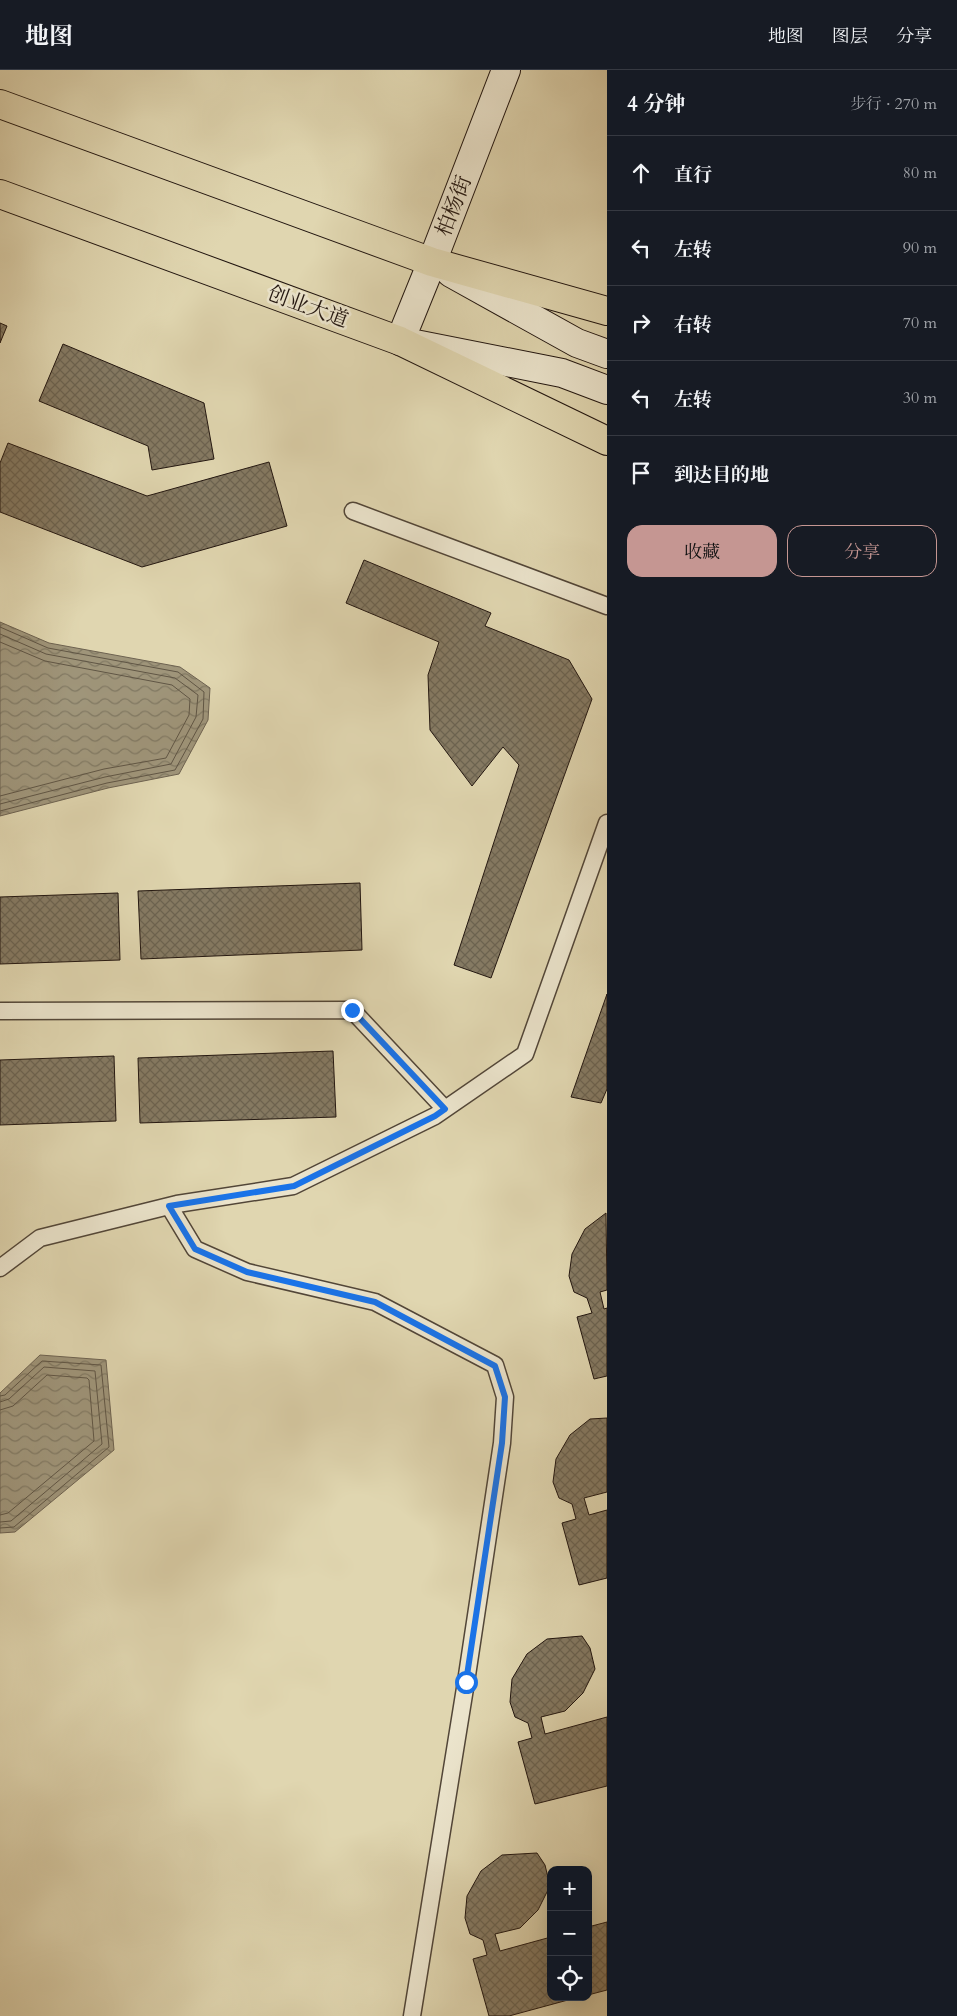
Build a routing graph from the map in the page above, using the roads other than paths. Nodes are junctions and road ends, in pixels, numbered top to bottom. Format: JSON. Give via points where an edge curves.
{"nodes":[{"id":1,"x":506,"y":70,"type":"edge"},
{"id":2,"x":0,"y":104,"type":"edge"},
{"id":3,"x":0,"y":194,"type":"edge"},
{"id":4,"x":432,"y":262,"type":"junction"},
{"id":5,"x":607,"y":311,"type":"edge"},
{"id":6,"x":400,"y":341,"type":"junction"},
{"id":7,"x":607,"y":354,"type":"edge"},
{"id":8,"x":607,"y":390,"type":"edge"},
{"id":9,"x":607,"y":441,"type":"edge"},
{"id":10,"x":353,"y":510,"type":"dead end"},
{"id":11,"x":607,"y":606,"type":"edge"},
{"id":12,"x":607,"y":823,"type":"edge"},
{"id":13,"x":0,"y":1010,"type":"edge"},
{"id":14,"x":445,"y":1109,"type":"junction"},
{"id":15,"x":169,"y":1206,"type":"junction"},
{"id":16,"x":0,"y":1268,"type":"edge"},
{"id":17,"x":412,"y":2016,"type":"edge"}],
"edges":[{"from":1,"to":4,"type":"street","name":"柏杨街"},
{"from":2,"to":4,"type":"main road"},
{"from":3,"to":6,"type":"main road","name":"创业大道"},
{"from":4,"to":5,"type":"main road"},
{"from":4,"to":6,"type":"street","name":"柏杨街"},
{"from":4,"to":7,"type":"street","via":[[577,343]]},
{"from":6,"to":8,"type":"street","via":[[562,373]]},
{"from":6,"to":9,"type":"main road","name":"创业大道"},
{"from":10,"to":11,"type":"lane"},
{"from":12,"to":14,"type":"lane","via":[[525,1054]]},
{"from":13,"to":14,"type":"lane","via":[[352,1010]]},
{"from":14,"to":15,"type":"lane","via":[[294,1186]]},
{"from":15,"to":16,"type":"lane","via":[[40,1238]]},
{"from":15,"to":17,"type":"lane","via":[[195,1249],[247,1272],[375,1302],[495,1366],[505,1397],[502,1443]]}]}
